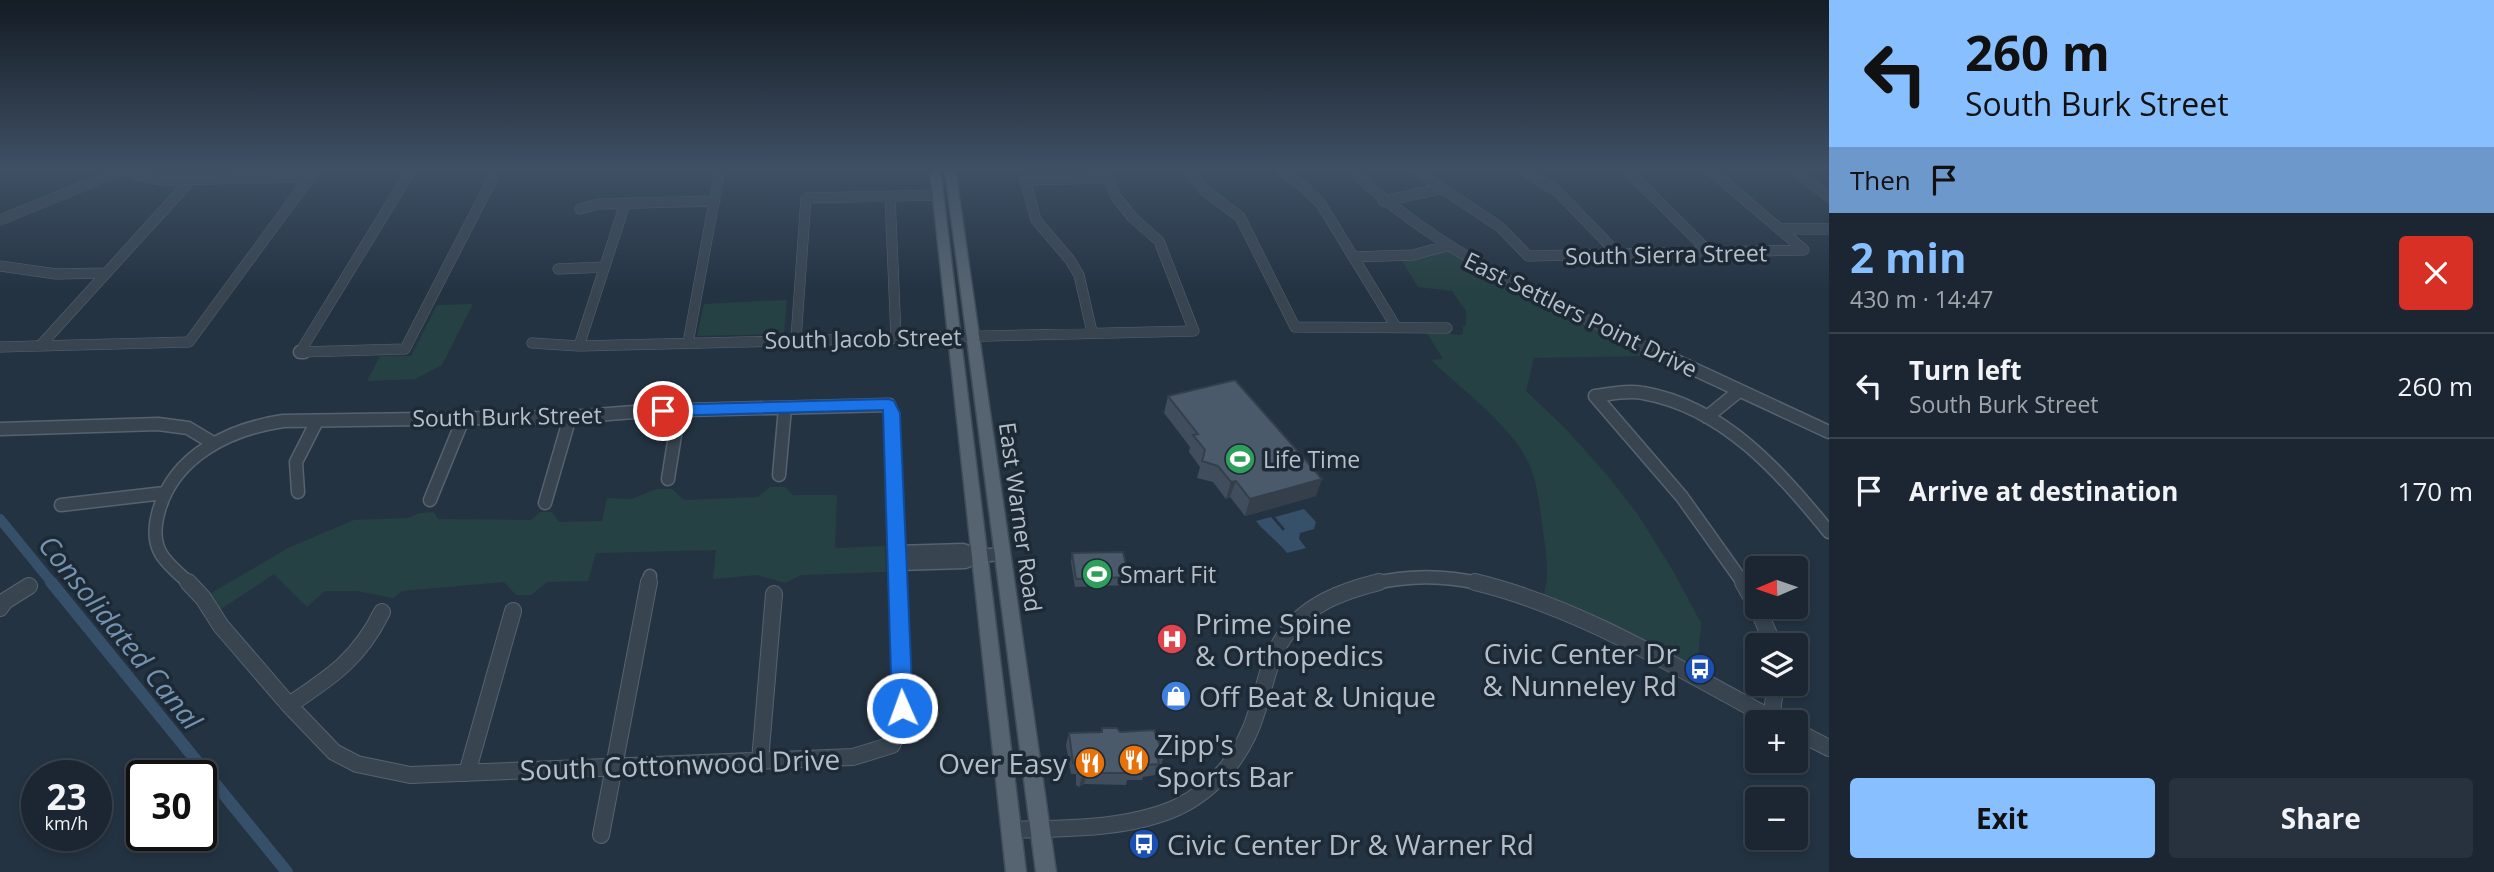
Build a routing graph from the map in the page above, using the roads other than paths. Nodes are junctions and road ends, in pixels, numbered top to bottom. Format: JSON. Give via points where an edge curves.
{"nodes":[{"id":1,"x":25,"y":210,"type":"edge"},
{"id":2,"x":164,"y":210,"type":"edge"},
{"id":3,"x":286,"y":210,"type":"edge"},
{"id":4,"x":387,"y":210,"type":"edge"},
{"id":5,"x":477,"y":210,"type":"edge"},
{"id":6,"x":623,"y":210,"type":"edge"},
{"id":7,"x":713,"y":210,"type":"edge"},
{"id":8,"x":805,"y":210,"type":"edge"},
{"id":9,"x":891,"y":210,"type":"edge"},
{"id":10,"x":940,"y":210,"type":"edge"},
{"id":11,"x":955,"y":210,"type":"edge"},
{"id":12,"x":1033,"y":210,"type":"edge"},
{"id":13,"x":1128,"y":210,"type":"edge"},
{"id":14,"x":1230,"y":210,"type":"edge"},
{"id":15,"x":1324,"y":210,"type":"edge"},
{"id":16,"x":1394,"y":210,"type":"edge"},
{"id":17,"x":1473,"y":210,"type":"edge"},
{"id":18,"x":1575,"y":210,"type":"edge"},
{"id":19,"x":1667,"y":210,"type":"edge"},
{"id":20,"x":1759,"y":210,"type":"edge"},
{"id":21,"x":0,"y":220,"type":"edge"},
{"id":22,"x":1782,"y":229,"type":"junction"},
{"id":23,"x":1829,"y":229,"type":"edge"},
{"id":24,"x":1446,"y":246,"type":"junction"},
{"id":25,"x":1711,"y":254,"type":"junction"},
{"id":26,"x":1619,"y":255,"type":"junction"},
{"id":27,"x":1353,"y":257,"type":"junction"},
{"id":28,"x":0,"y":266,"type":"edge"},
{"id":29,"x":605,"y":267,"type":"junction"},
{"id":30,"x":558,"y":269,"type":"dead end"},
{"id":31,"x":105,"y":273,"type":"junction"},
{"id":32,"x":1396,"y":327,"type":"junction"},
{"id":33,"x":1447,"y":328,"type":"dead end"},
{"id":34,"x":1092,"y":332,"type":"junction"},
{"id":35,"x":953,"y":335,"type":"junction"},
{"id":36,"x":972,"y":335,"type":"junction"},
{"id":37,"x":896,"y":337,"type":"junction"},
{"id":38,"x":796,"y":339,"type":"junction"},
{"id":39,"x":532,"y":343,"type":"dead end"},
{"id":40,"x":688,"y":343,"type":"junction"},
{"id":41,"x":40,"y":345,"type":"junction"},
{"id":42,"x":579,"y":346,"type":"junction"},
{"id":43,"x":0,"y":347,"type":"edge"},
{"id":44,"x":1739,"y":391,"type":"junction"},
{"id":45,"x":785,"y":408,"type":"junction"},
{"id":46,"x":679,"y":410,"type":"junction"},
{"id":47,"x":464,"y":417,"type":"junction"},
{"id":48,"x":570,"y":417,"type":"junction"},
{"id":49,"x":1707,"y":417,"type":"junction"},
{"id":50,"x":317,"y":421,"type":"junction"},
{"id":51,"x":0,"y":429,"type":"edge"},
{"id":52,"x":1829,"y":432,"type":"edge"},
{"id":53,"x":213,"y":443,"type":"junction"},
{"id":54,"x":779,"y":475,"type":"dead end"},
{"id":55,"x":668,"y":478,"type":"dead end"},
{"id":56,"x":298,"y":492,"type":"dead end"},
{"id":57,"x":164,"y":493,"type":"junction"},
{"id":58,"x":430,"y":500,"type":"dead end"},
{"id":59,"x":545,"y":503,"type":"dead end"},
{"id":60,"x":61,"y":505,"type":"dead end"},
{"id":61,"x":1827,"y":528,"type":"edge"},
{"id":62,"x":1001,"y":554,"type":"junction"},
{"id":63,"x":978,"y":556,"type":"junction"},
{"id":64,"x":897,"y":558,"type":"junction"},
{"id":65,"x":650,"y":576,"type":"dead end"},
{"id":66,"x":1745,"y":584,"type":"edge"},
{"id":67,"x":29,"y":586,"type":"dead end"},
{"id":68,"x":774,"y":594,"type":"dead end"},
{"id":69,"x":0,"y":608,"type":"edge"},
{"id":70,"x":513,"y":611,"type":"dead end"},
{"id":71,"x":382,"y":612,"type":"dead end"},
{"id":72,"x":289,"y":705,"type":"junction"},
{"id":73,"x":1757,"y":710,"type":"edge"},
{"id":74,"x":1808,"y":737,"type":"edge"},
{"id":75,"x":1829,"y":748,"type":"edge"},
{"id":76,"x":760,"y":761,"type":"junction"},
{"id":77,"x":613,"y":767,"type":"junction"},
{"id":78,"x":467,"y":772,"type":"junction"},
{"id":79,"x":1039,"y":828,"type":"junction"},
{"id":80,"x":1010,"y":830,"type":"junction"},
{"id":81,"x":601,"y":835,"type":"dead end"},
{"id":82,"x":1016,"y":872,"type":"edge"},
{"id":83,"x":1046,"y":872,"type":"edge"}],
"edges":[{"from":1,"to":21,"type":"street"},
{"from":2,"to":31,"type":"street"},
{"from":3,"to":41,"type":"street","via":[[189,342]]},
{"from":4,"to":5,"type":"street","via":[[300,352],[405,349]]},
{"from":6,"to":29,"type":"street"},
{"from":7,"to":40,"type":"street"},
{"from":8,"to":38,"type":"street"},
{"from":9,"to":37,"type":"street"},
{"from":10,"to":35,"type":"main road","name":"East Warner Road"},
{"from":11,"to":36,"type":"main road","name":"East Warner Road"},
{"from":12,"to":34,"type":"street","via":[[1036,220],[1079,275]]},
{"from":13,"to":34,"type":"street","name":"South Jacob Street","via":[[1159,241],[1195,331]]},
{"from":14,"to":32,"type":"street","via":[[1240,217],[1295,327]]},
{"from":15,"to":27,"type":"street"},
{"from":16,"to":24,"type":"street","name":"East Settlers Point Drive"},
{"from":17,"to":26,"type":"street","name":"South Sierra Street","via":[[1500,227],[1528,256]]},
{"from":18,"to":26,"type":"street"},
{"from":19,"to":25,"type":"street"},
{"from":20,"to":22,"type":"street"},
{"from":22,"to":23,"type":"street"},
{"from":22,"to":25,"type":"street","name":"South Sierra Street","via":[[1804,250]]},
{"from":24,"to":27,"type":"street","via":[[1413,255]]},
{"from":24,"to":44,"type":"street","name":"East Settlers Point Drive","via":[[1538,296]]},
{"from":25,"to":26,"type":"street","name":"South Sierra Street"},
{"from":27,"to":32,"type":"street"},
{"from":28,"to":31,"type":"street","via":[[56,274]]},
{"from":29,"to":30,"type":"street"},
{"from":29,"to":42,"type":"street"},
{"from":31,"to":41,"type":"street"},
{"from":32,"to":33,"type":"street"},
{"from":34,"to":36,"type":"street","name":"South Jacob Street"},
{"from":35,"to":36,"type":"street","name":"South Jacob Street"},
{"from":35,"to":37,"type":"street","name":"South Jacob Street"},
{"from":35,"to":63,"type":"main road","name":"East Warner Road"},
{"from":36,"to":62,"type":"main road","name":"East Warner Road"},
{"from":37,"to":38,"type":"street","name":"South Jacob Street"},
{"from":38,"to":40,"type":"street","name":"South Jacob Street"},
{"from":39,"to":42,"type":"street","name":"South Jacob Street"},
{"from":40,"to":42,"type":"street","name":"South Jacob Street"},
{"from":41,"to":43,"type":"street"},
{"from":44,"to":49,"type":"street"},
{"from":44,"to":52,"type":"street","name":"East Settlers Point Drive"},
{"from":45,"to":46,"type":"street","name":"South Burk Street"},
{"from":45,"to":54,"type":"street"},
{"from":45,"to":64,"type":"street","name":"South Burk Street","via":[[889,405]]},
{"from":46,"to":48,"type":"street","name":"South Burk Street"},
{"from":46,"to":55,"type":"street"},
{"from":47,"to":48,"type":"street","name":"South Burk Street"},
{"from":47,"to":50,"type":"street","name":"South Burk Street"},
{"from":47,"to":58,"type":"street"},
{"from":48,"to":59,"type":"street"},
{"from":49,"to":61,"type":"street","via":[[1739,438]]},
{"from":49,"to":66,"type":"street","via":[[1641,393],[1595,396],[1696,513]]},
{"from":50,"to":53,"type":"street","name":"South Burk Street","via":[[257,425]]},
{"from":50,"to":56,"type":"street","via":[[295,460]]},
{"from":51,"to":53,"type":"street","via":[[158,424],[188,428]]},
{"from":53,"to":57,"type":"street","name":"South Burk Street","via":[[189,460]]},
{"from":57,"to":60,"type":"street"},
{"from":57,"to":72,"type":"street","name":"South Cottonwood Drive","via":[[155,535],[160,553],[203,598],[221,626]]},
{"from":62,"to":63,"type":"street"},
{"from":62,"to":79,"type":"main road","name":"East Warner Road"},
{"from":63,"to":64,"type":"street","via":[[965,562]]},
{"from":63,"to":80,"type":"main road","name":"East Warner Road"},
{"from":64,"to":76,"type":"street","name":"South Cottonwood Drive","via":[[902,708],[892,745],[853,757]]},
{"from":65,"to":77,"type":"street"},
{"from":67,"to":69,"type":"street"},
{"from":68,"to":76,"type":"street"},
{"from":70,"to":78,"type":"street"},
{"from":71,"to":72,"type":"street","via":[[372,636],[353,661]]},
{"from":72,"to":78,"type":"street","name":"South Cottonwood Drive","via":[[334,751],[357,764],[410,775]]},
{"from":73,"to":79,"type":"street","via":[[1534,598],[1471,581],[1394,578],[1331,597],[1293,625],[1270,664],[1242,750],[1229,769],[1192,800],[1134,821]]},
{"from":74,"to":75,"type":"street"},
{"from":76,"to":77,"type":"street","name":"South Cottonwood Drive"},
{"from":77,"to":78,"type":"street","name":"South Cottonwood Drive"},
{"from":77,"to":81,"type":"street"},
{"from":79,"to":80,"type":"street"},
{"from":79,"to":83,"type":"main road","name":"East Warner Road"},
{"from":80,"to":82,"type":"main road","name":"East Warner Road"}]}
